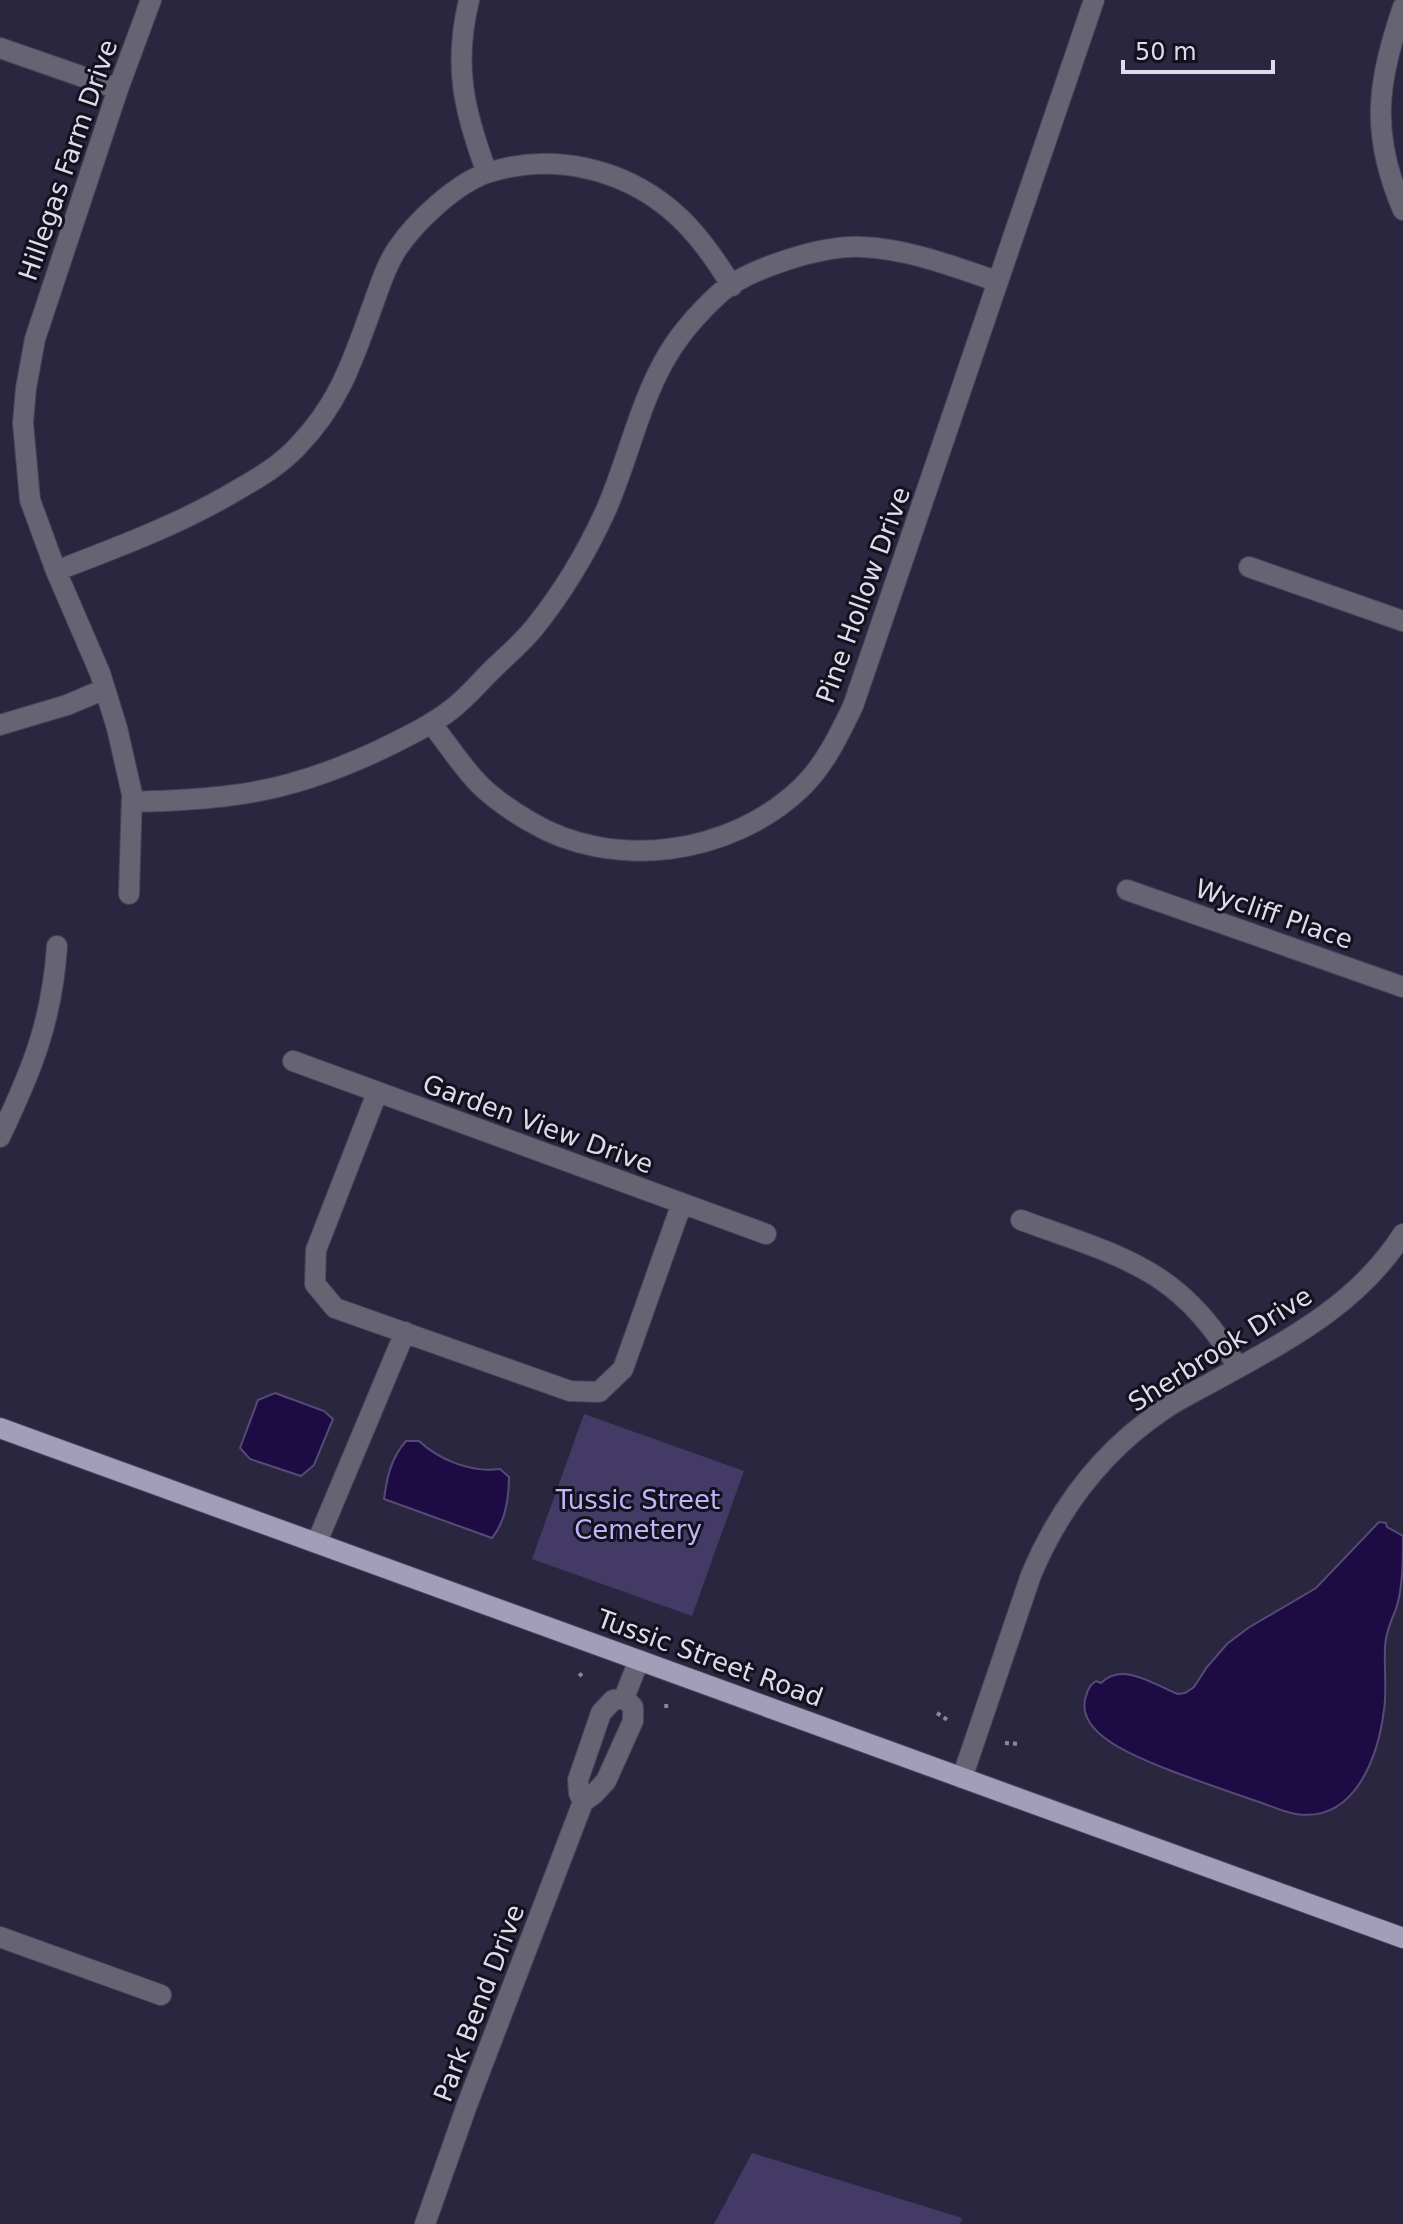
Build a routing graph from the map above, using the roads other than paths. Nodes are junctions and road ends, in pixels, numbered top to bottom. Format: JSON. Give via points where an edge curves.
{"nodes":[{"id":1,"x":151,"y":0,"type":"edge"},
{"id":2,"x":469,"y":0,"type":"edge"},
{"id":3,"x":1094,"y":0,"type":"edge"},
{"id":4,"x":1403,"y":7,"type":"edge"},
{"id":5,"x":0,"y":48,"type":"edge"},
{"id":6,"x":118,"y":89,"type":"junction"},
{"id":7,"x":487,"y":173,"type":"junction"},
{"id":8,"x":1403,"y":210,"type":"edge"},
{"id":9,"x":996,"y":281,"type":"junction"},
{"id":10,"x":732,"y":286,"type":"junction"},
{"id":11,"x":1249,"y":567,"type":"dead end"},
{"id":12,"x":56,"y":571,"type":"junction"},
{"id":13,"x":1403,"y":621,"type":"edge"},
{"id":14,"x":105,"y":689,"type":"junction"},
{"id":15,"x":431,"y":723,"type":"junction"},
{"id":16,"x":0,"y":725,"type":"edge"},
{"id":17,"x":132,"y":802,"type":"junction"},
{"id":18,"x":1127,"y":890,"type":"dead end"},
{"id":19,"x":129,"y":894,"type":"dead end"},
{"id":20,"x":57,"y":946,"type":"dead end"},
{"id":21,"x":1403,"y":987,"type":"edge"},
{"id":22,"x":293,"y":1061,"type":"dead end"},
{"id":23,"x":377,"y":1093,"type":"junction"},
{"id":24,"x":0,"y":1137,"type":"edge"},
{"id":25,"x":682,"y":1203,"type":"junction"},
{"id":26,"x":1021,"y":1220,"type":"dead end"},
{"id":27,"x":766,"y":1234,"type":"dead end"},
{"id":28,"x":1403,"y":1234,"type":"edge"},
{"id":29,"x":405,"y":1332,"type":"junction"},
{"id":30,"x":1238,"y":1368,"type":"junction"},
{"id":31,"x":0,"y":1428,"type":"edge"},
{"id":32,"x":317,"y":1542,"type":"junction"},
{"id":33,"x":639,"y":1660,"type":"junction"},
{"id":34,"x":624,"y":1698,"type":"junction"},
{"id":35,"x":962,"y":1778,"type":"junction"},
{"id":36,"x":583,"y":1802,"type":"junction"},
{"id":37,"x":0,"y":1937,"type":"edge"},
{"id":38,"x":1403,"y":1938,"type":"edge"},
{"id":39,"x":161,"y":1995,"type":"dead end"},
{"id":40,"x":425,"y":2224,"type":"edge"}],
"edges":[{"from":1,"to":6,"type":"street","name":"Hillegas Farm Drive"},
{"from":2,"to":7,"type":"street","via":[[461,83]]},
{"from":3,"to":9,"type":"street","name":"Pine Hollow Drive"},
{"from":4,"to":8,"type":"street","via":[[1389,49],[1380,120]]},
{"from":5,"to":6,"type":"street"},
{"from":6,"to":12,"type":"street","name":"Hillegas Farm Drive","via":[[35,339],[26,388],[23,423],[30,500]]},
{"from":7,"to":10,"type":"street","via":[[549,164],[625,180],[673,212]]},
{"from":7,"to":12,"type":"street","via":[[434,207],[397,249],[339,393],[286,457],[215,504]]},
{"from":9,"to":10,"type":"street","via":[[931,258],[859,247],[779,263]]},
{"from":9,"to":15,"type":"street","name":"Pine Hollow Drive","via":[[853,706],[820,768],[776,809],[716,839],[688,846],[657,851],[589,845],[531,822],[499,801]]},
{"from":10,"to":15,"type":"street","via":[[675,341],[661,365],[606,509],[576,570],[531,632],[453,709]]},
{"from":11,"to":13,"type":"street"},
{"from":12,"to":14,"type":"street","name":"Hillegas Farm Drive"},
{"from":14,"to":16,"type":"street"},
{"from":14,"to":17,"type":"street","name":"Hillegas Farm Drive"},
{"from":15,"to":17,"type":"street","via":[[323,775],[285,786]]},
{"from":17,"to":19,"type":"street","name":"Hillegas Farm Drive"},
{"from":18,"to":21,"type":"street","name":"Wycliff Place"},
{"from":20,"to":24,"type":"street","via":[[41,1042]]},
{"from":22,"to":23,"type":"street","name":"Garden View Drive"},
{"from":23,"to":25,"type":"street","name":"Garden View Drive"},
{"from":23,"to":29,"type":"street","via":[[316,1250],[315,1284],[335,1308]]},
{"from":25,"to":27,"type":"street","name":"Garden View Drive"},
{"from":25,"to":29,"type":"street","via":[[623,1369],[599,1392],[570,1391]]},
{"from":26,"to":30,"type":"street","via":[[1151,1272],[1201,1314]]},
{"from":28,"to":30,"type":"street","name":"Sherbrook Drive","via":[[1344,1302]]},
{"from":29,"to":32,"type":"street"},
{"from":30,"to":35,"type":"street","name":"Sherbrook Drive","via":[[1140,1427],[1092,1472],[1060,1516],[1031,1575]]},
{"from":31,"to":32,"type":"main road","name":"Tussic Street Road"},
{"from":32,"to":33,"type":"main road","name":"Tussic Street Road"},
{"from":33,"to":34,"type":"street","name":"Park Bend Drive"},
{"from":33,"to":35,"type":"main road","name":"Tussic Street Road"},
{"from":34,"to":36,"type":"street","name":"Park Bend Drive","via":[[613,1700],[601,1713],[578,1780]]},
{"from":34,"to":36,"type":"street","name":"Park Bend Drive","via":[[633,1707],[633,1721],[606,1781]]},
{"from":35,"to":38,"type":"main road","name":"Tussic Street Road"},
{"from":36,"to":40,"type":"street","name":"Park Bend Drive"},
{"from":37,"to":39,"type":"street"}]}
